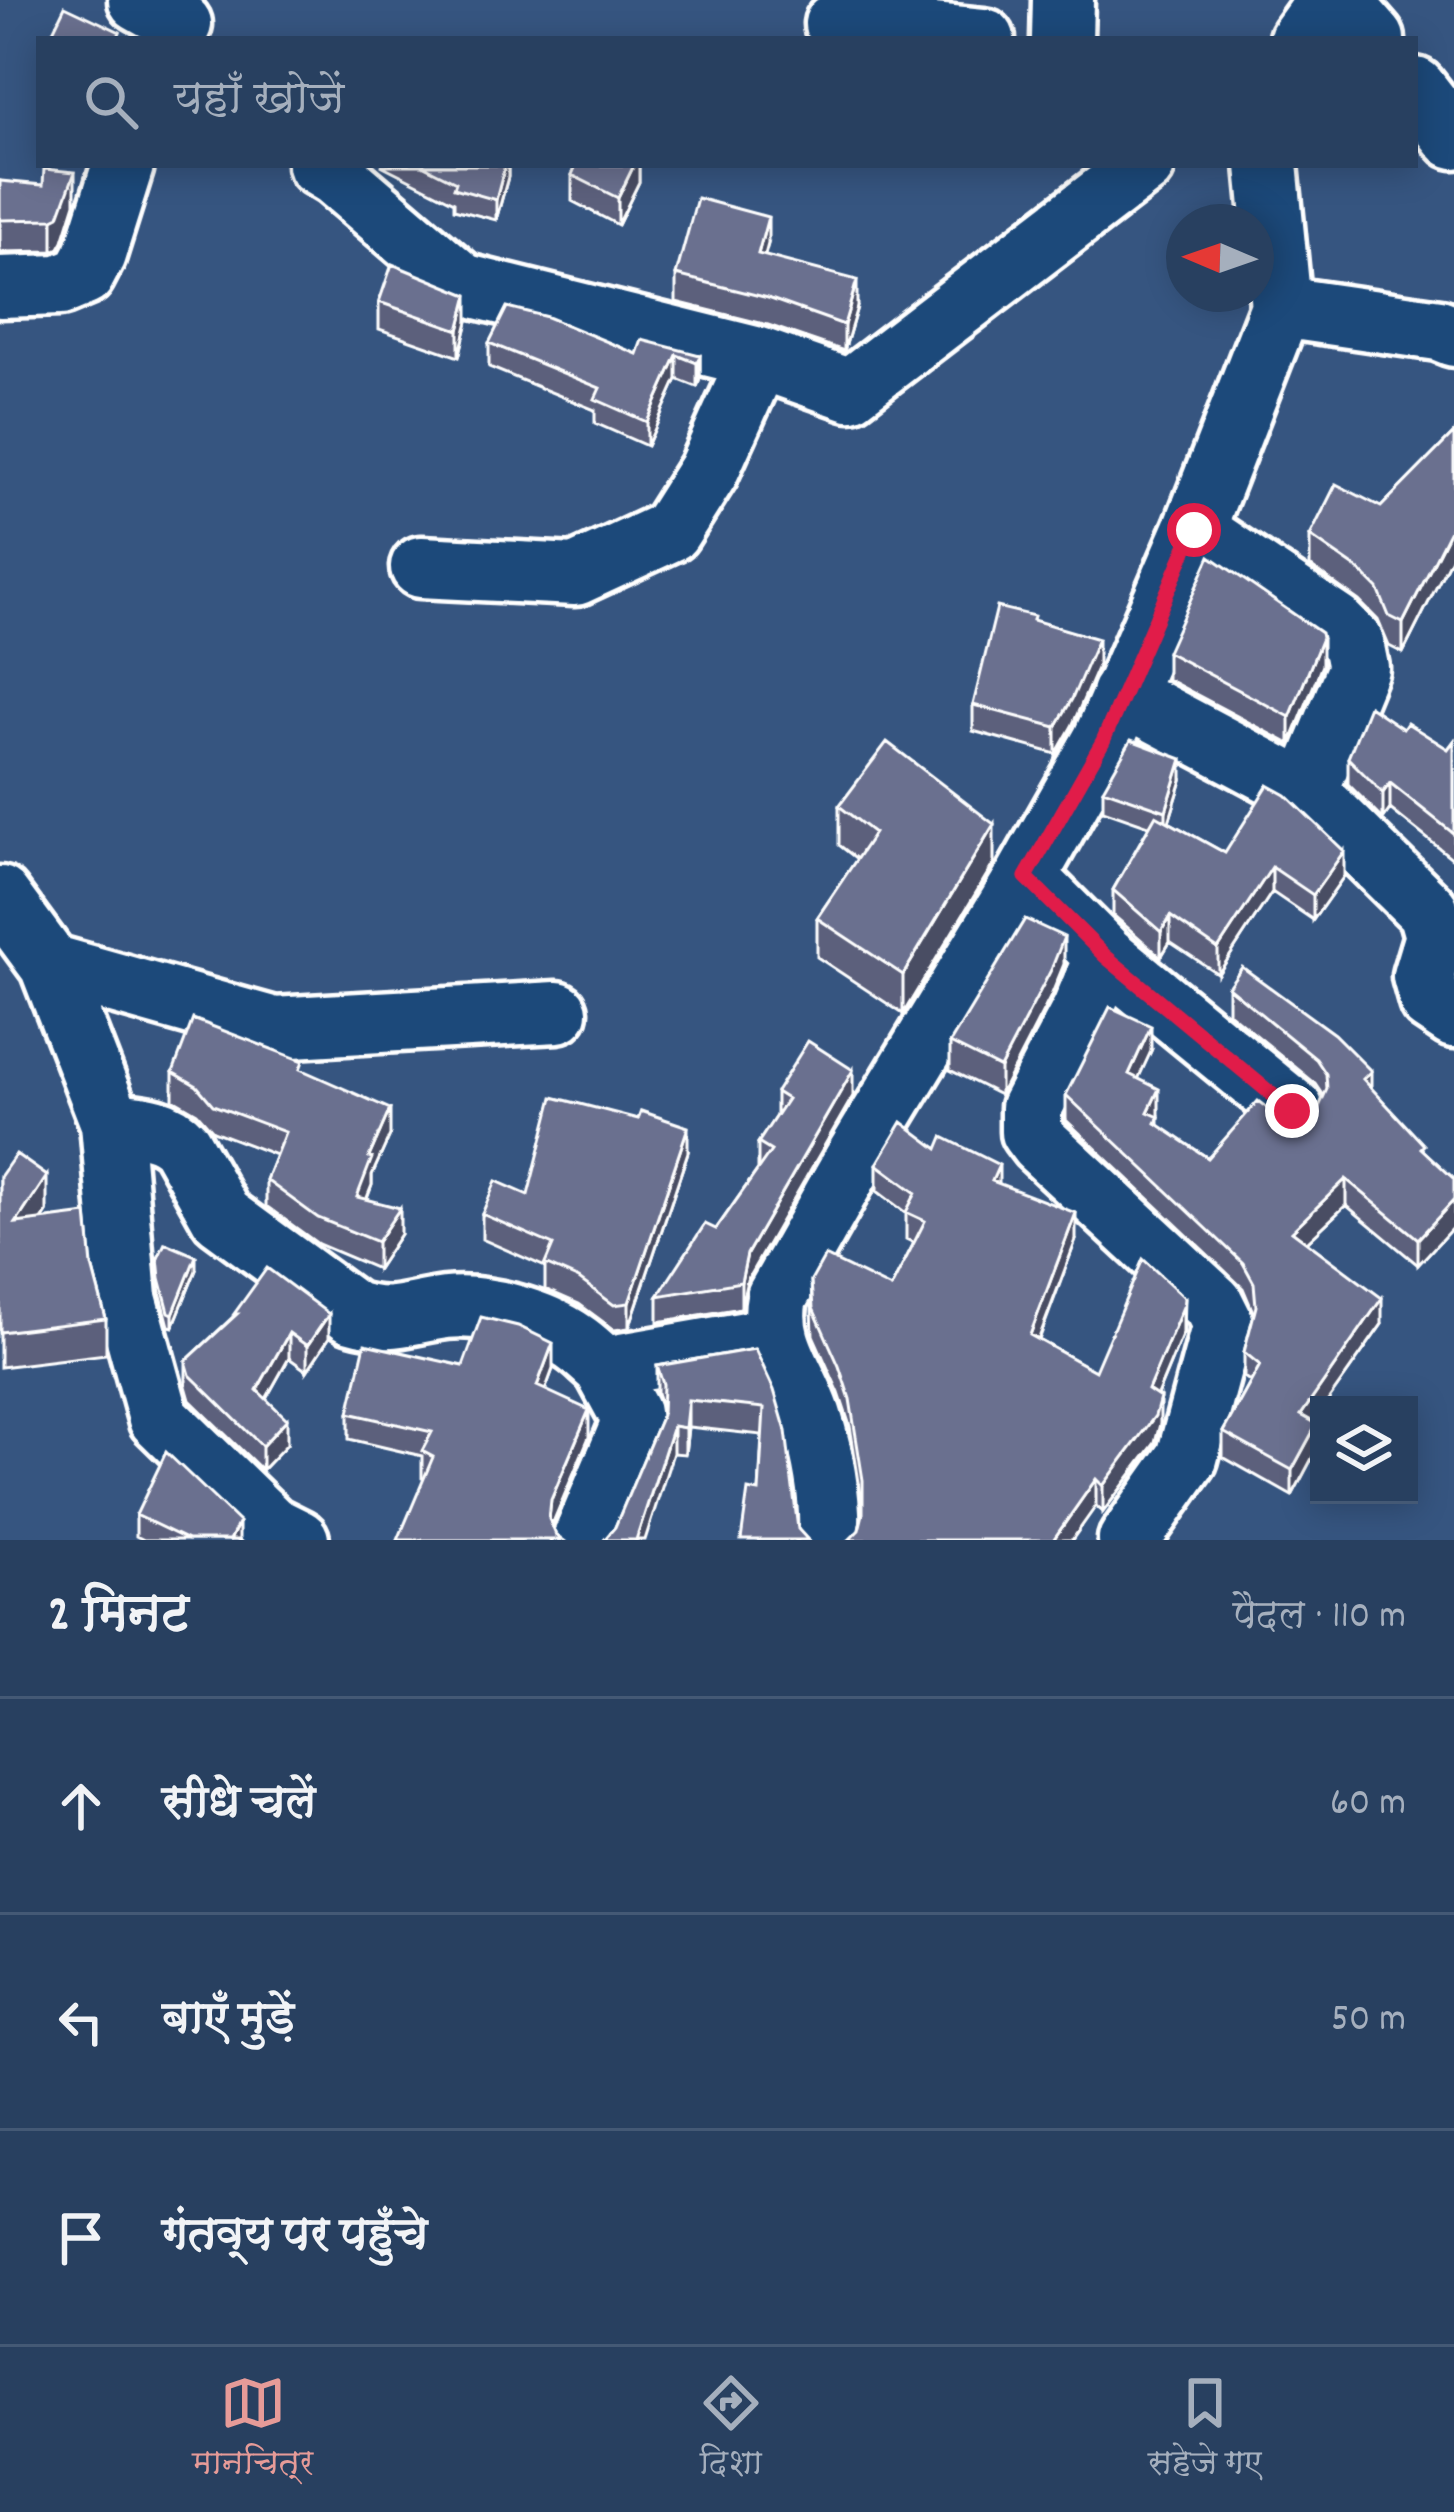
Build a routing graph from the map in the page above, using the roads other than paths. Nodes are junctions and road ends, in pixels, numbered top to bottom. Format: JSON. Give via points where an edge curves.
{"nodes":[{"id":1,"x":1063,"y":0,"type":"edge"},
{"id":2,"x":1328,"y":0,"type":"edge"},
{"id":3,"x":1340,"y":0,"type":"edge"},
{"id":4,"x":835,"y":24,"type":"dead end"},
{"id":5,"x":954,"y":36,"type":"edge"},
{"id":6,"x":1062,"y":36,"type":"edge"},
{"id":7,"x":1302,"y":36,"type":"edge"},
{"id":8,"x":1371,"y":36,"type":"edge"},
{"id":9,"x":1418,"y":92,"type":"edge"},
{"id":10,"x":1454,"y":138,"type":"edge"},
{"id":11,"x":122,"y":168,"type":"edge"},
{"id":12,"x":323,"y":168,"type":"edge"},
{"id":13,"x":1140,"y":168,"type":"edge"},
{"id":14,"x":1269,"y":173,"type":"edge"},
{"id":15,"x":0,"y":287,"type":"edge"},
{"id":16,"x":1281,"y":307,"type":"junction"},
{"id":17,"x":1454,"y":336,"type":"edge"},
{"id":18,"x":759,"y":358,"type":"junction"},
{"id":19,"x":1194,"y":530,"type":"junction"},
{"id":20,"x":421,"y":567,"type":"dead end"},
{"id":21,"x":1122,"y":694,"type":"junction"},
{"id":22,"x":1306,"y":792,"type":"junction"},
{"id":23,"x":1026,"y":877,"type":"junction"},
{"id":24,"x":1441,"y":894,"type":"edge"},
{"id":25,"x":0,"y":897,"type":"edge"},
{"id":26,"x":1105,"y":956,"type":"junction"},
{"id":27,"x":50,"y":965,"type":"junction"},
{"id":28,"x":556,"y":1012,"type":"dead end"},
{"id":29,"x":1454,"y":1017,"type":"edge"},
{"id":30,"x":1292,"y":1111,"type":"dead end"},
{"id":31,"x":111,"y":1123,"type":"junction"},
{"id":32,"x":776,"y":1337,"type":"junction"},
{"id":33,"x":604,"y":1367,"type":"junction"},
{"id":34,"x":298,"y":1540,"type":"edge"},
{"id":35,"x":583,"y":1540,"type":"edge"},
{"id":36,"x":829,"y":1540,"type":"edge"},
{"id":37,"x":1130,"y":1540,"type":"edge"}],
"edges":[{"from":1,"to":6,"type":"street"},
{"from":2,"to":7,"type":"street"},
{"from":3,"to":8,"type":"street"},
{"from":4,"to":5,"type":"street"},
{"from":9,"to":10,"type":"street"},
{"from":11,"to":15,"type":"street","via":[[84,275],[60,285]]},
{"from":12,"to":18,"type":"street","via":[[462,284]]},
{"from":13,"to":18,"type":"street","via":[[850,390]]},
{"from":14,"to":16,"type":"street"},
{"from":16,"to":17,"type":"street"},
{"from":16,"to":19,"type":"street"},
{"from":18,"to":20,"type":"street","via":[[708,471],[670,531],[575,575]]},
{"from":19,"to":21,"type":"street"},
{"from":19,"to":22,"type":"street","via":[[1353,643],[1358,668]]},
{"from":21,"to":22,"type":"street"},
{"from":21,"to":23,"type":"street"},
{"from":22,"to":24,"type":"street"},
{"from":23,"to":26,"type":"street"},
{"from":23,"to":32,"type":"street","via":[[778,1297]]},
{"from":24,"to":29,"type":"street","via":[[1424,976],[1430,1001]]},
{"from":25,"to":27,"type":"street"},
{"from":26,"to":30,"type":"street"},
{"from":26,"to":37,"type":"street","via":[[1031,1108],[1031,1132],[1213,1304],[1223,1324],[1187,1458]]},
{"from":27,"to":28,"type":"street","via":[[274,1028]]},
{"from":27,"to":31,"type":"street"},
{"from":31,"to":33,"type":"street","via":[[173,1136],[221,1216],[352,1312],[376,1319],[449,1307],[488,1310],[573,1341]]},
{"from":31,"to":34,"type":"street","via":[[126,1298],[159,1418],[270,1526]]},
{"from":32,"to":33,"type":"street"},
{"from":32,"to":36,"type":"street","via":[[811,1417]]},
{"from":33,"to":35,"type":"street","via":[[630,1428]]}]}
